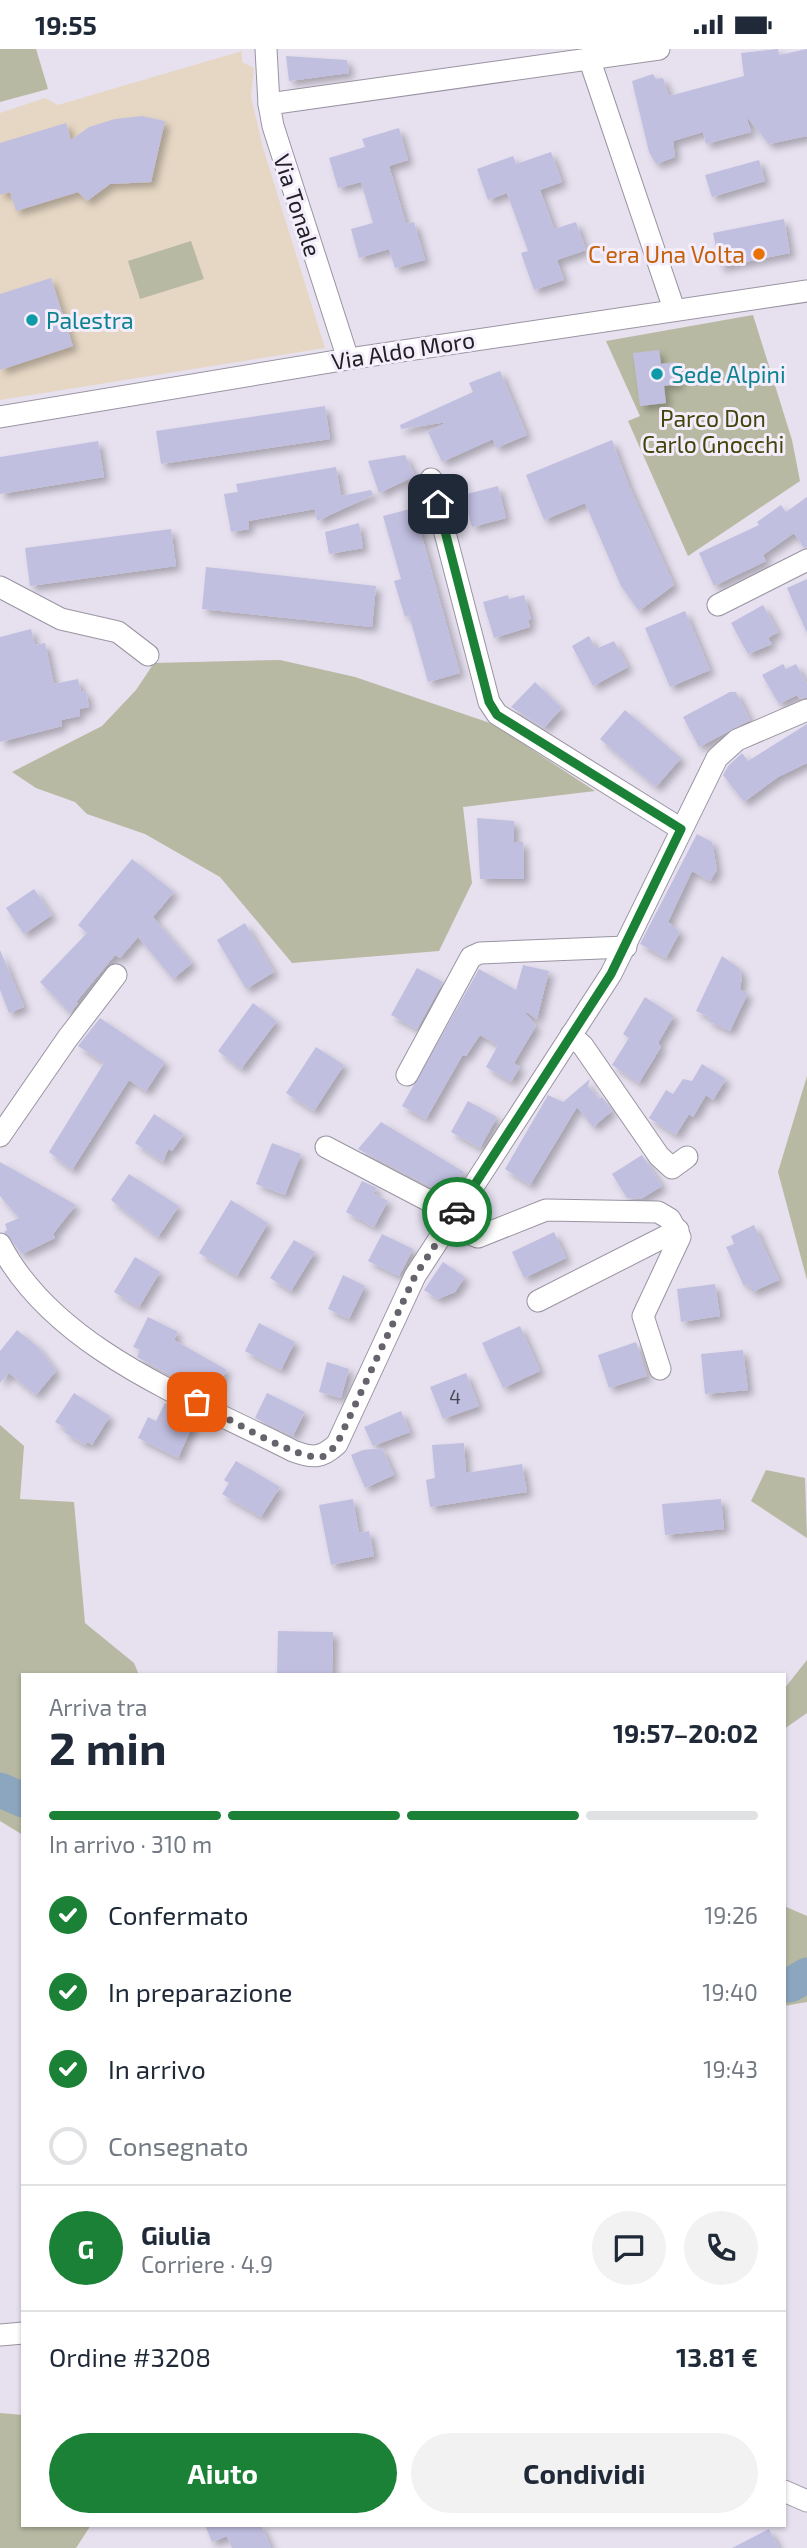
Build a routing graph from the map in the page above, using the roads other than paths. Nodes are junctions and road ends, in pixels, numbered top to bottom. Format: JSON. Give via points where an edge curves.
{"nodes":[{"id":1,"x":659,"y":49,"type":"edge"},
{"id":2,"x":266,"y":51,"type":"edge"},
{"id":3,"x":589,"y":58,"type":"junction"},
{"id":4,"x":269,"y":104,"type":"junction"},
{"id":5,"x":807,"y":291,"type":"edge"},
{"id":6,"x":674,"y":309,"type":"junction"},
{"id":7,"x":348,"y":359,"type":"junction"},
{"id":8,"x":0,"y":417,"type":"edge"},
{"id":9,"x":431,"y":479,"type":"dead end"},
{"id":10,"x":807,"y":560,"type":"edge"},
{"id":11,"x":0,"y":587,"type":"edge"},
{"id":12,"x":718,"y":605,"type":"dead end"},
{"id":13,"x":148,"y":655,"type":"dead end"},
{"id":14,"x":807,"y":710,"type":"edge"},
{"id":15,"x":681,"y":829,"type":"junction"},
{"id":16,"x":626,"y":947,"type":"junction"},
{"id":17,"x":116,"y":975,"type":"dead end"},
{"id":18,"x":571,"y":1035,"type":"junction"},
{"id":19,"x":407,"y":1075,"type":"dead end"},
{"id":20,"x":0,"y":1136,"type":"edge"},
{"id":21,"x":326,"y":1147,"type":"dead end"},
{"id":22,"x":687,"y":1157,"type":"dead end"},
{"id":23,"x":452,"y":1220,"type":"junction"},
{"id":24,"x":678,"y":1230,"type":"junction"},
{"id":25,"x":0,"y":1244,"type":"edge"},
{"id":26,"x":538,"y":1301,"type":"dead end"},
{"id":27,"x":660,"y":1370,"type":"dead end"},
{"id":28,"x":21,"y":2333,"type":"edge"},
{"id":29,"x":0,"y":2335,"type":"edge"},
{"id":30,"x":786,"y":2491,"type":"edge"},
{"id":31,"x":807,"y":2501,"type":"edge"}],
"edges":[{"from":1,"to":3,"type":"street"},
{"from":2,"to":4,"type":"street","name":"Via Tonale"},
{"from":3,"to":4,"type":"street"},
{"from":3,"to":6,"type":"street"},
{"from":4,"to":7,"type":"street","name":"Via Tonale"},
{"from":5,"to":6,"type":"street","name":"Via Aldo Moro"},
{"from":6,"to":7,"type":"street","name":"Via Aldo Moro"},
{"from":7,"to":8,"type":"street","name":"Via Aldo Moro"},
{"from":9,"to":15,"type":"street","via":[[489,702],[497,715]]},
{"from":10,"to":12,"type":"street"},
{"from":11,"to":13,"type":"street","via":[[61,619],[118,632]]},
{"from":14,"to":15,"type":"street","via":[[725,748]]},
{"from":15,"to":16,"type":"street"},
{"from":16,"to":18,"type":"street"},
{"from":16,"to":19,"type":"street","via":[[471,957]]},
{"from":17,"to":20,"type":"street"},
{"from":18,"to":22,"type":"street","via":[[659,1156],[672,1168]]},
{"from":18,"to":23,"type":"street"},
{"from":21,"to":23,"type":"street"},
{"from":23,"to":24,"type":"street","via":[[478,1237],[546,1210],[659,1212]]},
{"from":23,"to":25,"type":"street","via":[[415,1276],[337,1444],[324,1456],[310,1457],[101,1352],[39,1301]]},
{"from":24,"to":26,"type":"street"},
{"from":24,"to":27,"type":"street","via":[[678,1246],[643,1316]]},
{"from":28,"to":29,"type":"street"},
{"from":30,"to":31,"type":"street"}]}
